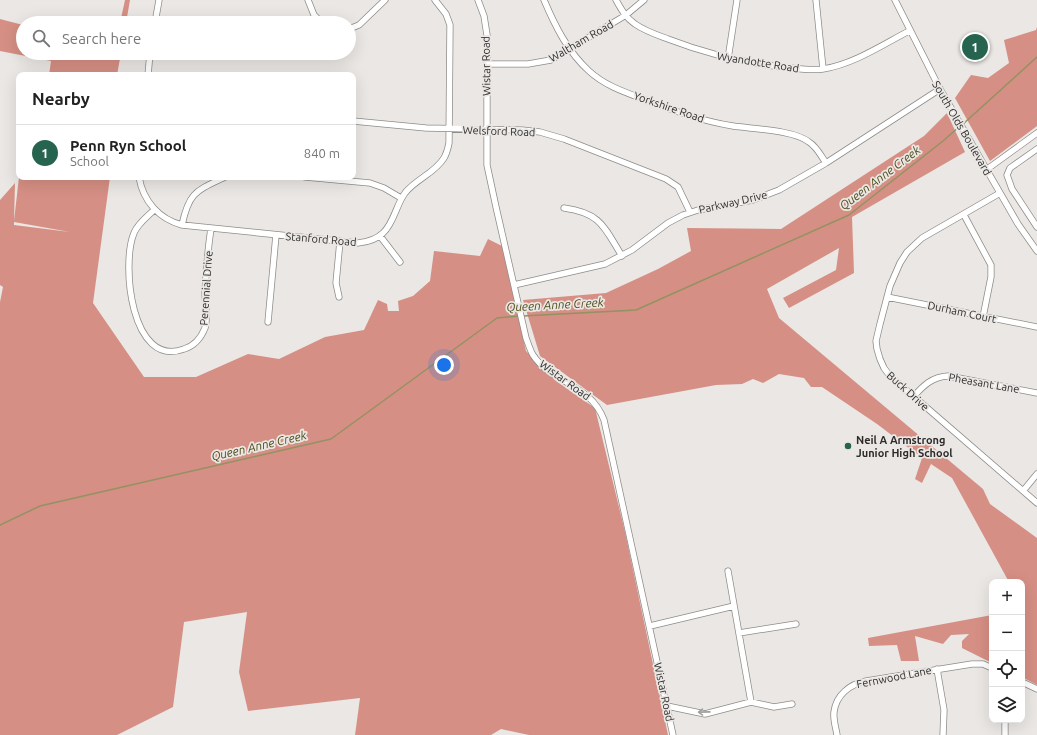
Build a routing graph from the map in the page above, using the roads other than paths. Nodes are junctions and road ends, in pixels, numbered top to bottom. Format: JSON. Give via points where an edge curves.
{"nodes":[{"id":1,"x":159,"y":0,"type":"edge"},
{"id":2,"x":308,"y":0,"type":"edge"},
{"id":3,"x":385,"y":0,"type":"edge"},
{"id":4,"x":435,"y":0,"type":"edge"},
{"id":5,"x":478,"y":0,"type":"edge"},
{"id":6,"x":544,"y":0,"type":"edge"},
{"id":7,"x":616,"y":0,"type":"edge"},
{"id":8,"x":644,"y":0,"type":"edge"},
{"id":9,"x":737,"y":0,"type":"edge"},
{"id":10,"x":816,"y":0,"type":"edge"},
{"id":11,"x":895,"y":0,"type":"edge"},
{"id":12,"x":626,"y":15,"type":"junction"},
{"id":13,"x":156,"y":16,"type":"edge"},
{"id":14,"x":316,"y":16,"type":"edge"},
{"id":15,"x":356,"y":27,"type":"edge"},
{"id":16,"x":909,"y":30,"type":"junction"},
{"id":17,"x":570,"y":50,"type":"junction"},
{"id":18,"x":728,"y":59,"type":"junction"},
{"id":19,"x":149,"y":60,"type":"edge"},
{"id":20,"x":487,"y":64,"type":"junction"},
{"id":21,"x":823,"y":69,"type":"junction"},
{"id":22,"x":148,"y":72,"type":"edge"},
{"id":23,"x":940,"y":89,"type":"junction"},
{"id":24,"x":356,"y":121,"type":"edge"},
{"id":25,"x":450,"y":129,"type":"junction"},
{"id":26,"x":487,"y":129,"type":"junction"},
{"id":27,"x":1037,"y":133,"type":"edge"},
{"id":28,"x":1037,"y":149,"type":"edge"},
{"id":29,"x":826,"y":163,"type":"junction"},
{"id":30,"x":986,"y":170,"type":"junction"},
{"id":31,"x":140,"y":180,"type":"edge"},
{"id":32,"x":218,"y":180,"type":"edge"},
{"id":33,"x":338,"y":180,"type":"edge"},
{"id":34,"x":1000,"y":193,"type":"junction"},
{"id":35,"x":400,"y":198,"type":"junction"},
{"id":36,"x":564,"y":208,"type":"dead end"},
{"id":37,"x":154,"y":210,"type":"junction"},
{"id":38,"x":690,"y":212,"type":"junction"},
{"id":39,"x":964,"y":215,"type":"junction"},
{"id":40,"x":182,"y":225,"type":"junction"},
{"id":41,"x":1037,"y":227,"type":"edge"},
{"id":42,"x":211,"y":228,"type":"junction"},
{"id":43,"x":276,"y":235,"type":"junction"},
{"id":44,"x":380,"y":236,"type":"junction"},
{"id":45,"x":340,"y":241,"type":"junction"},
{"id":46,"x":1037,"y":252,"type":"edge"},
{"id":47,"x":622,"y":256,"type":"junction"},
{"id":48,"x":400,"y":262,"type":"dead end"},
{"id":49,"x":514,"y":285,"type":"junction"},
{"id":50,"x":339,"y":297,"type":"dead end"},
{"id":51,"x":887,"y":297,"type":"junction"},
{"id":52,"x":983,"y":317,"type":"junction"},
{"id":53,"x":268,"y":322,"type":"dead end"},
{"id":54,"x":1037,"y":328,"type":"edge"},
{"id":55,"x":1037,"y":393,"type":"edge"},
{"id":56,"x":914,"y":396,"type":"junction"},
{"id":57,"x":1037,"y":474,"type":"edge"},
{"id":58,"x":1023,"y":490,"type":"junction"},
{"id":59,"x":1037,"y":503,"type":"edge"},
{"id":60,"x":728,"y":571,"type":"dead end"},
{"id":61,"x":734,"y":606,"type":"junction"},
{"id":62,"x":796,"y":624,"type":"dead end"},
{"id":63,"x":650,"y":626,"type":"junction"},
{"id":64,"x":739,"y":633,"type":"junction"},
{"id":65,"x":989,"y":667,"type":"edge"},
{"id":66,"x":937,"y":669,"type":"junction"},
{"id":67,"x":1025,"y":683,"type":"edge"},
{"id":68,"x":1037,"y":689,"type":"edge"},
{"id":69,"x":750,"y":702,"type":"junction"},
{"id":70,"x":792,"y":704,"type":"dead end"},
{"id":71,"x":667,"y":706,"type":"junction"},
{"id":72,"x":1005,"y":723,"type":"edge"},
{"id":73,"x":673,"y":735,"type":"edge"},
{"id":74,"x":837,"y":735,"type":"edge"},
{"id":75,"x":943,"y":735,"type":"edge"},
{"id":76,"x":1004,"y":735,"type":"edge"}],
"edges":[{"from":1,"to":13,"type":"street"},
{"from":2,"to":14,"type":"street"},
{"from":3,"to":15,"type":"street"},
{"from":4,"to":25,"type":"street","via":[[446,14],[450,25]]},
{"from":5,"to":20,"type":"street","name":"Wistar Road","via":[[485,22]]},
{"from":6,"to":17,"type":"street","name":"Yorkshire Road"},
{"from":7,"to":12,"type":"street","name":"Wyandotte Road"},
{"from":8,"to":12,"type":"street","name":"Waltham Road"},
{"from":9,"to":18,"type":"street"},
{"from":10,"to":21,"type":"street"},
{"from":11,"to":16,"type":"street","name":"South Olds Boulevard"},
{"from":12,"to":17,"type":"street","name":"Waltham Road"},
{"from":12,"to":18,"type":"street","name":"Wyandotte Road","via":[[636,25],[654,34]]},
{"from":16,"to":21,"type":"street","name":"Wyandotte Road","via":[[844,64]]},
{"from":16,"to":23,"type":"street","name":"South Olds Boulevard"},
{"from":17,"to":20,"type":"street","name":"Waltham Road","via":[[546,62]]},
{"from":17,"to":29,"type":"street","name":"Yorkshire Road","via":[[595,76],[618,89],[703,120],[796,135],[810,142]]},
{"from":18,"to":21,"type":"street","name":"Wyandotte Road"},
{"from":19,"to":22,"type":"street"},
{"from":20,"to":26,"type":"street","name":"Wistar Road"},
{"from":23,"to":29,"type":"street","name":"Parkway Drive"},
{"from":23,"to":30,"type":"street","name":"South Olds Boulevard"},
{"from":24,"to":25,"type":"street","name":"Welsford Road"},
{"from":25,"to":26,"type":"street","name":"Welsford Road"},
{"from":25,"to":35,"type":"street","via":[[444,158]]},
{"from":26,"to":38,"type":"street","name":"Welsford Road","via":[[540,132],[666,179],[678,187]]},
{"from":26,"to":49,"type":"street","name":"Wistar Road","via":[[487,165]]},
{"from":27,"to":30,"type":"street"},
{"from":28,"to":41,"type":"street","via":[[1010,168],[1007,175],[1012,189]]},
{"from":29,"to":38,"type":"street","name":"Parkway Drive","via":[[793,183],[753,200]]},
{"from":30,"to":34,"type":"street","name":"South Olds Boulevard"},
{"from":31,"to":37,"type":"street","name":"Stanford Road","via":[[143,192]]},
{"from":32,"to":40,"type":"street","via":[[194,194],[187,204]]},
{"from":33,"to":35,"type":"street","via":[[370,183]]},
{"from":34,"to":39,"type":"street","name":"Buck Drive"},
{"from":34,"to":46,"type":"street","name":"South Olds Boulevard"},
{"from":35,"to":44,"type":"street","via":[[391,222]]},
{"from":36,"to":47,"type":"street","via":[[585,212],[595,218],[605,227]]},
{"from":37,"to":40,"type":"street","name":"Stanford Road","via":[[172,222]]},
{"from":37,"to":42,"type":"street","name":"Perennial Drive","via":[[135,231],[131,243],[128,279],[144,336],[164,350],[178,351],[188,348],[197,342],[204,330]]},
{"from":38,"to":47,"type":"street","name":"Parkway Drive","via":[[668,223]]},
{"from":39,"to":51,"type":"street","name":"Buck Drive","via":[[914,244],[897,269]]},
{"from":39,"to":52,"type":"street","via":[[991,265]]},
{"from":40,"to":42,"type":"street","name":"Stanford Road"},
{"from":42,"to":43,"type":"street","name":"Stanford Road"},
{"from":43,"to":45,"type":"street","name":"Stanford Road"},
{"from":43,"to":53,"type":"street"},
{"from":44,"to":45,"type":"street","name":"Stanford Road","via":[[367,242]]},
{"from":44,"to":48,"type":"street"},
{"from":45,"to":50,"type":"street","via":[[336,283]]},
{"from":47,"to":49,"type":"street","name":"Parkway Drive","via":[[594,268]]},
{"from":49,"to":63,"type":"street","name":"Wistar Road","via":[[532,354],[546,369],[587,395],[602,413]]},
{"from":51,"to":52,"type":"street","name":"Durham Court"},
{"from":51,"to":56,"type":"street","name":"Buck Drive","via":[[878,332],[877,349],[885,370]]},
{"from":52,"to":54,"type":"street","name":"Durham Court"},
{"from":55,"to":56,"type":"street","name":"Pheasant Lane","via":[[941,376],[928,382]]},
{"from":56,"to":58,"type":"street","name":"Buck Drive"},
{"from":57,"to":58,"type":"street"},
{"from":58,"to":59,"type":"street","name":"Buck Drive"},
{"from":60,"to":61,"type":"street"},
{"from":61,"to":63,"type":"street"},
{"from":61,"to":64,"type":"street"},
{"from":62,"to":64,"type":"street"},
{"from":63,"to":71,"type":"street","name":"Wistar Road"},
{"from":64,"to":69,"type":"street"},
{"from":65,"to":66,"type":"street","name":"Fernwood Lane","via":[[972,664]]},
{"from":66,"to":74,"type":"street","name":"Fernwood Lane","via":[[854,684],[841,696],[834,711]]},
{"from":66,"to":75,"type":"street","via":[[944,710]]},
{"from":67,"to":68,"type":"street"},
{"from":69,"to":70,"type":"street","via":[[774,707]]},
{"from":69,"to":71,"type":"street","one_way":true,"via":[[705,714]]},
{"from":71,"to":73,"type":"street","name":"Wistar Road"},
{"from":72,"to":76,"type":"street"}]}
